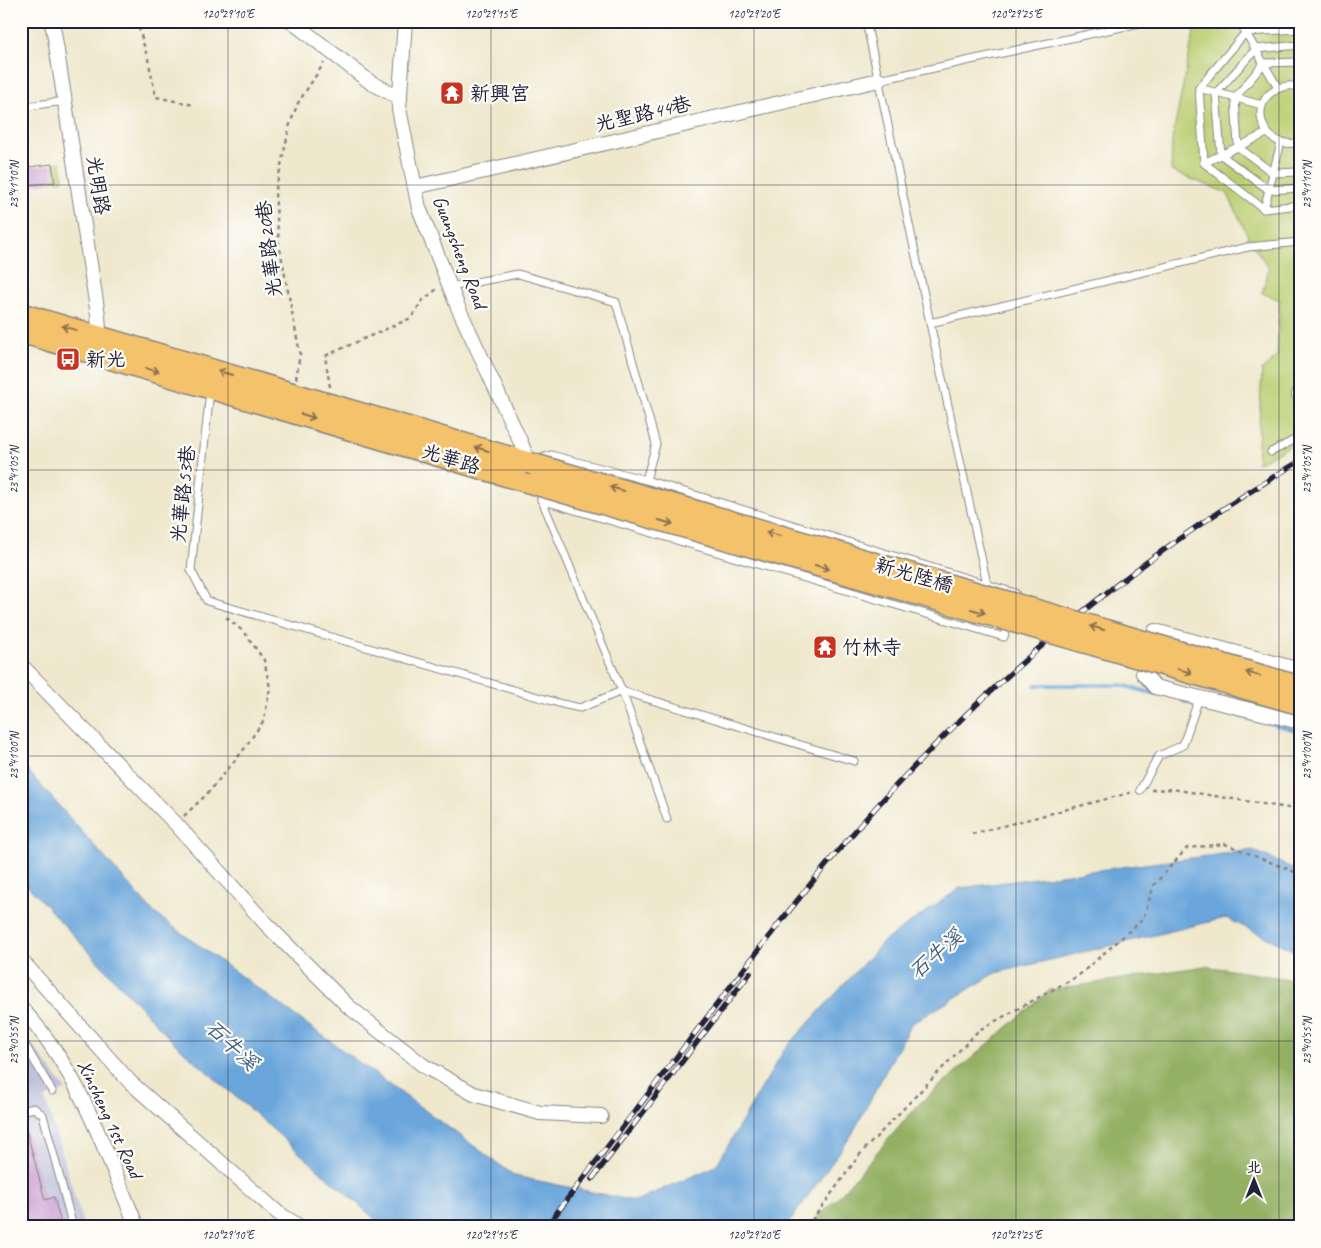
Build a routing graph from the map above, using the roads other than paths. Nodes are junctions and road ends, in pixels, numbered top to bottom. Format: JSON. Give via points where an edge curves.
{"nodes":[{"id":1,"x":51,"y":21,"type":"edge"},
{"id":2,"x":291,"y":21,"type":"edge"},
{"id":3,"x":404,"y":21,"type":"edge"},
{"id":4,"x":866,"y":21,"type":"edge"},
{"id":5,"x":1149,"y":21,"type":"edge"},
{"id":6,"x":1239,"y":21,"type":"edge"},
{"id":7,"x":1300,"y":29,"type":"edge"},
{"id":8,"x":1246,"y":32,"type":"junction"},
{"id":9,"x":1300,"y":45,"type":"edge"},
{"id":10,"x":1256,"y":49,"type":"junction"},
{"id":11,"x":1300,"y":62,"type":"edge"},
{"id":12,"x":1264,"y":63,"type":"junction"},
{"id":13,"x":879,"y":80,"type":"junction"},
{"id":14,"x":1298,"y":85,"type":"edge"},
{"id":15,"x":1199,"y":88,"type":"junction"},
{"id":16,"x":1278,"y":88,"type":"junction"},
{"id":17,"x":1216,"y":93,"type":"junction"},
{"id":18,"x":400,"y":98,"type":"junction"},
{"id":19,"x":1235,"y":98,"type":"junction"},
{"id":20,"x":65,"y":101,"type":"junction"},
{"id":21,"x":1262,"y":105,"type":"junction"},
{"id":22,"x":21,"y":107,"type":"edge"},
{"id":23,"x":1267,"y":132,"type":"junction"},
{"id":24,"x":1281,"y":142,"type":"junction"},
{"id":25,"x":1300,"y":142,"type":"edge"},
{"id":26,"x":1238,"y":147,"type":"junction"},
{"id":27,"x":1221,"y":154,"type":"junction"},
{"id":28,"x":1204,"y":163,"type":"junction"},
{"id":29,"x":1300,"y":172,"type":"edge"},
{"id":30,"x":1273,"y":173,"type":"junction"},
{"id":31,"x":415,"y":187,"type":"junction"},
{"id":32,"x":1300,"y":188,"type":"edge"},
{"id":33,"x":1268,"y":190,"type":"junction"},
{"id":34,"x":1300,"y":205,"type":"edge"},
{"id":35,"x":1264,"y":209,"type":"junction"},
{"id":36,"x":1300,"y":242,"type":"edge"},
{"id":37,"x":449,"y":283,"type":"junction"},
{"id":38,"x":21,"y":314,"type":"edge"},
{"id":39,"x":930,"y":323,"type":"junction"},
{"id":40,"x":21,"y":332,"type":"edge"},
{"id":41,"x":101,"y":346,"type":"junction"},
{"id":42,"x":210,"y":387,"type":"junction"},
{"id":43,"x":255,"y":391,"type":"junction"},
{"id":44,"x":1300,"y":437,"type":"edge"},
{"id":45,"x":1271,"y":452,"type":"dead end"},
{"id":46,"x":529,"y":463,"type":"junction"},
{"id":47,"x":646,"y":480,"type":"junction"},
{"id":48,"x":538,"y":492,"type":"junction"},
{"id":49,"x":987,"y":584,"type":"junction"},
{"id":50,"x":21,"y":665,"type":"edge"},
{"id":51,"x":1300,"y":670,"type":"edge"},
{"id":52,"x":1300,"y":687,"type":"edge"},
{"id":53,"x":622,"y":691,"type":"junction"},
{"id":54,"x":1199,"y":698,"type":"junction"},
{"id":55,"x":1300,"y":704,"type":"edge"},
{"id":56,"x":1300,"y":722,"type":"edge"},
{"id":57,"x":854,"y":761,"type":"dead end"},
{"id":58,"x":1140,"y":790,"type":"road end"},
{"id":59,"x":667,"y":819,"type":"dead end"},
{"id":60,"x":21,"y":960,"type":"edge"},
{"id":61,"x":21,"y":1008,"type":"edge"},
{"id":62,"x":21,"y":1038,"type":"edge"},
{"id":63,"x":52,"y":1091,"type":"dead end"},
{"id":64,"x":21,"y":1111,"type":"edge"},
{"id":65,"x":601,"y":1116,"type":"dead end"},
{"id":66,"x":73,"y":1227,"type":"edge"},
{"id":67,"x":137,"y":1227,"type":"edge"},
{"id":68,"x":300,"y":1227,"type":"edge"}],
"edges":[{"from":1,"to":20,"type":"street","name":"光明路"},
{"from":2,"to":18,"type":"street","via":[[370,82]]},
{"from":3,"to":18,"type":"street","name":"Guangsheng Road"},
{"from":4,"to":13,"type":"lane"},
{"from":5,"to":13,"type":"lane"},
{"from":6,"to":8,"type":"lane"},
{"from":7,"to":8,"type":"lane"},
{"from":8,"to":10,"type":"lane"},
{"from":8,"to":15,"type":"lane"},
{"from":9,"to":10,"type":"lane"},
{"from":10,"to":12,"type":"lane"},
{"from":10,"to":17,"type":"lane"},
{"from":11,"to":12,"type":"lane"},
{"from":12,"to":16,"type":"lane"},
{"from":12,"to":19,"type":"lane"},
{"from":13,"to":31,"type":"street","name":"光聖路44巷"},
{"from":13,"to":39,"type":"lane"},
{"from":14,"to":16,"type":"lane"},
{"from":15,"to":17,"type":"lane"},
{"from":15,"to":28,"type":"lane"},
{"from":16,"to":21,"type":"lane"},
{"from":17,"to":19,"type":"lane"},
{"from":17,"to":27,"type":"lane"},
{"from":18,"to":31,"type":"street","name":"Guangsheng Road","via":[[399,109]]},
{"from":19,"to":21,"type":"lane"},
{"from":19,"to":26,"type":"lane"},
{"from":20,"to":22,"type":"lane"},
{"from":20,"to":41,"type":"street","name":"光明路"},
{"from":21,"to":23,"type":"lane","via":[[1261,116]]},
{"from":23,"to":24,"type":"lane"},
{"from":23,"to":26,"type":"lane"},
{"from":24,"to":25,"type":"lane"},
{"from":24,"to":30,"type":"lane"},
{"from":26,"to":27,"type":"lane"},
{"from":26,"to":30,"type":"lane"},
{"from":27,"to":28,"type":"lane"},
{"from":27,"to":33,"type":"lane"},
{"from":28,"to":35,"type":"lane"},
{"from":29,"to":30,"type":"lane"},
{"from":30,"to":33,"type":"lane"},
{"from":31,"to":37,"type":"street","name":"Guangsheng Road","via":[[419,208]]},
{"from":32,"to":33,"type":"lane"},
{"from":33,"to":35,"type":"lane"},
{"from":34,"to":35,"type":"lane"},
{"from":36,"to":39,"type":"lane","via":[[1248,247]]},
{"from":37,"to":46,"type":"street","name":"Guangsheng Road"},
{"from":37,"to":47,"type":"lane","via":[[518,274],[616,302],[656,444]]},
{"from":41,"to":38,"type":"main road","name":"光華路","one_way":true},
{"from":39,"to":49,"type":"lane"},
{"from":40,"to":41,"type":"main road","name":"光華路"},
{"from":41,"to":42,"type":"main road","name":"光華路","one_way":true},
{"from":43,"to":41,"type":"main road","name":"光華路","one_way":true},
{"from":42,"to":43,"type":"main road","name":"光華路"},
{"from":42,"to":53,"type":"lane","name":"光華路53巷","via":[[191,570],[207,601],[580,708]]},
{"from":46,"to":43,"type":"main road","name":"光華路","one_way":true,"via":[[294,393]]},
{"from":43,"to":48,"type":"main road","name":"光華路","one_way":true},
{"from":44,"to":45,"type":"lane"},
{"from":46,"to":47,"type":"lane","via":[[551,455]]},
{"from":46,"to":48,"type":"street","name":"Guangsheng Road"},
{"from":52,"to":46,"type":"main road","name":"新光陸橋","one_way":true,"bridge":true},
{"from":47,"to":49,"type":"lane"},
{"from":48,"to":49,"type":"lane","via":[[1004,636],[1015,593]]},
{"from":48,"to":53,"type":"lane"},
{"from":48,"to":55,"type":"main road","name":"新光陸橋","one_way":true,"bridge":true},
{"from":50,"to":65,"type":"street","via":[[348,1006],[424,1066],[474,1094],[521,1108],[540,1113]]},
{"from":51,"to":54,"type":"street","via":[[1155,631],[1143,673],[1155,688]]},
{"from":53,"to":57,"type":"lane"},
{"from":53,"to":59,"type":"lane"},
{"from":54,"to":56,"type":"street"},
{"from":54,"to":58,"type":"lane","via":[[1183,745],[1159,756]]},
{"from":60,"to":68,"type":"street","via":[[130,1082],[278,1214]]},
{"from":61,"to":67,"type":"street","name":"Xinsheng 1st Road","via":[[68,1070],[84,1100]]},
{"from":62,"to":63,"type":"lane"},
{"from":64,"to":66,"type":"lane","via":[[34,1108],[43,1116]]}]}
